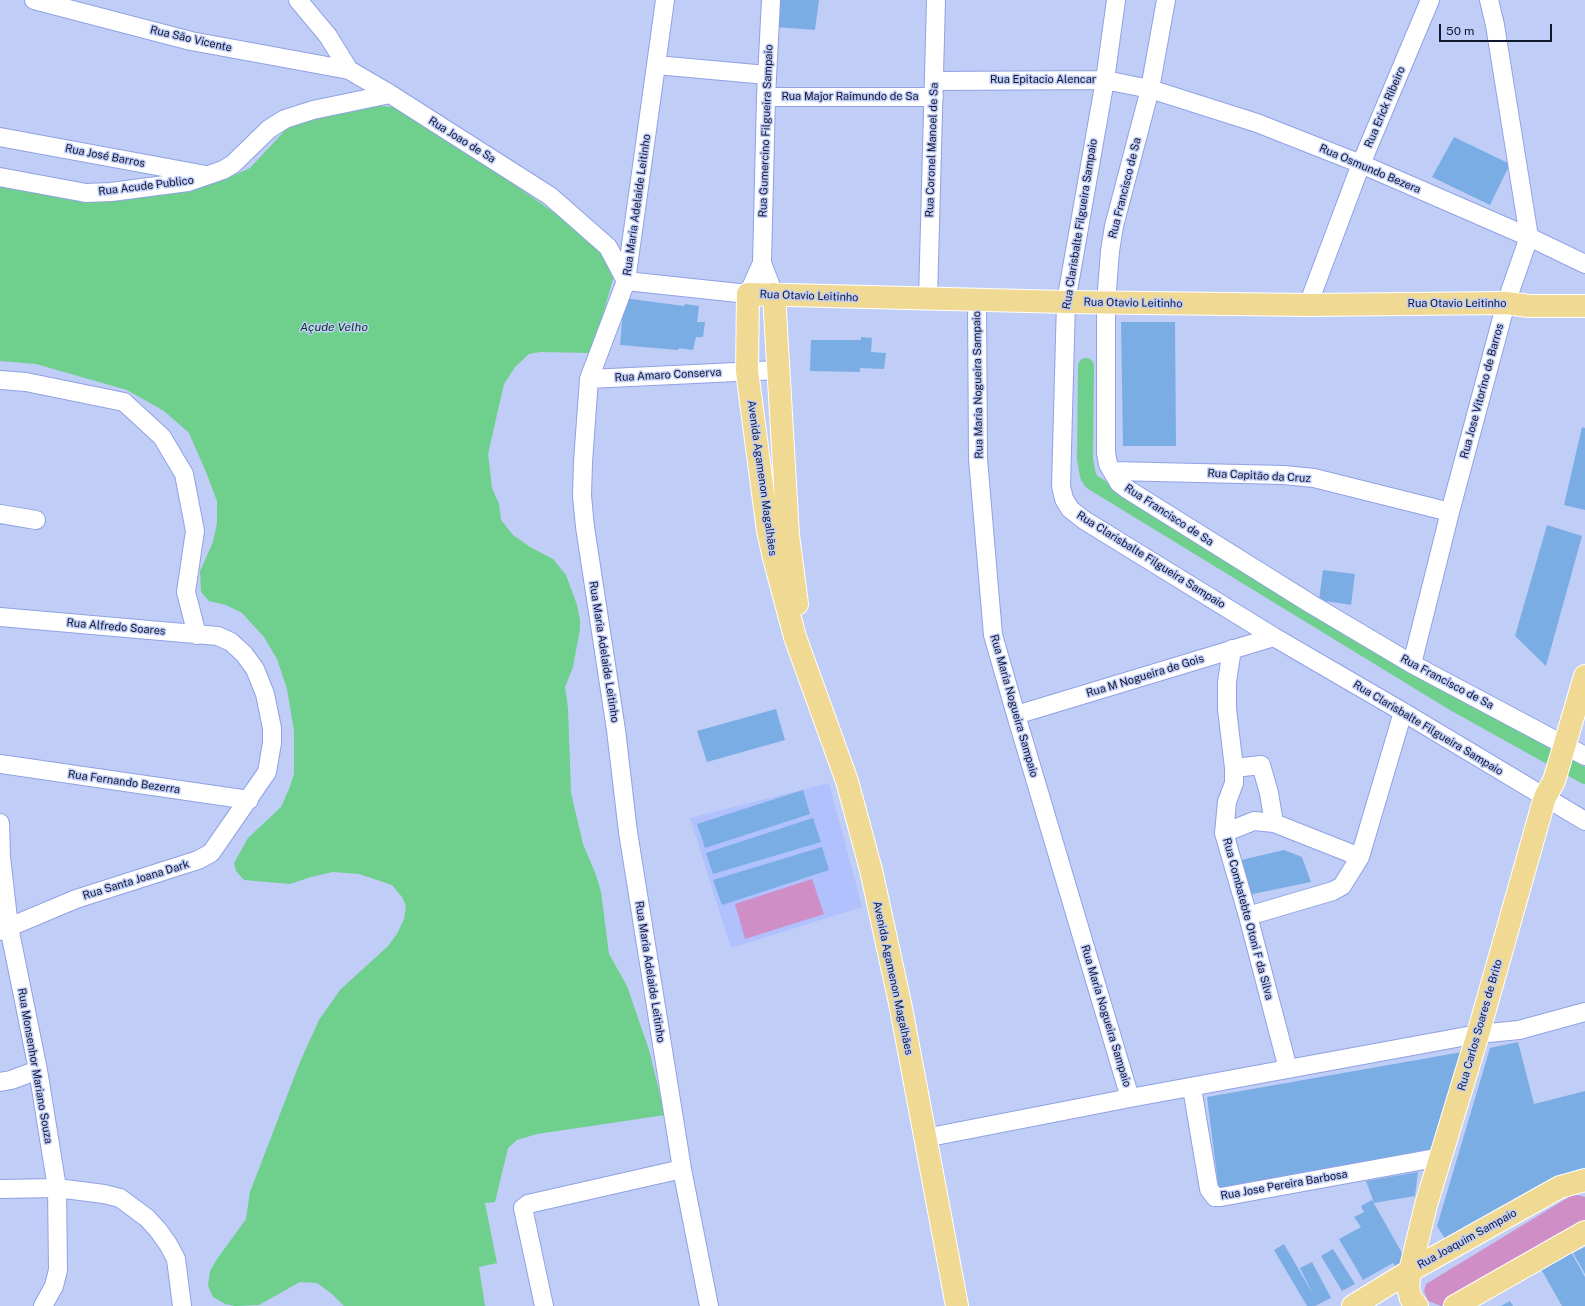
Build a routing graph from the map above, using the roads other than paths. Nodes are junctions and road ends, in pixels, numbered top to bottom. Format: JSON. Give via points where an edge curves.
{"nodes":[{"id":1,"x":34,"y":0,"type":"edge"},
{"id":2,"x":298,"y":0,"type":"edge"},
{"id":3,"x":665,"y":0,"type":"edge"},
{"id":4,"x":771,"y":0,"type":"edge"},
{"id":5,"x":936,"y":0,"type":"edge"},
{"id":6,"x":1116,"y":0,"type":"edge"},
{"id":7,"x":1166,"y":0,"type":"edge"},
{"id":8,"x":1430,"y":0,"type":"edge"},
{"id":9,"x":1489,"y":0,"type":"edge"},
{"id":10,"x":656,"y":65,"type":"junction"},
{"id":11,"x":349,"y":70,"type":"junction"},
{"id":12,"x":767,"y":75,"type":"junction"},
{"id":13,"x":1105,"y":80,"type":"junction"},
{"id":14,"x":934,"y":89,"type":"junction"},
{"id":15,"x":1150,"y":89,"type":"junction"},
{"id":16,"x":390,"y":94,"type":"junction"},
{"id":17,"x":766,"y":97,"type":"junction"},
{"id":18,"x":0,"y":136,"type":"edge"},
{"id":19,"x":1361,"y":164,"type":"junction"},
{"id":20,"x":210,"y":176,"type":"junction"},
{"id":21,"x":0,"y":177,"type":"edge"},
{"id":22,"x":1529,"y":237,"type":"junction"},
{"id":23,"x":762,"y":263,"type":"junction"},
{"id":24,"x":1585,"y":264,"type":"edge"},
{"id":25,"x":626,"y":281,"type":"junction"},
{"id":26,"x":748,"y":294,"type":"junction"},
{"id":27,"x":774,"y":294,"type":"junction"},
{"id":28,"x":1585,"y":297,"type":"edge"},
{"id":29,"x":928,"y":300,"type":"junction"},
{"id":30,"x":977,"y":300,"type":"junction"},
{"id":31,"x":1066,"y":302,"type":"junction"},
{"id":32,"x":1106,"y":302,"type":"junction"},
{"id":33,"x":1512,"y":304,"type":"junction"},
{"id":34,"x":1308,"y":305,"type":"junction"},
{"id":35,"x":1585,"y":306,"type":"edge"},
{"id":36,"x":778,"y":370,"type":"junction"},
{"id":37,"x":747,"y":371,"type":"junction"},
{"id":38,"x":589,"y":379,"type":"junction"},
{"id":39,"x":0,"y":380,"type":"edge"},
{"id":40,"x":782,"y":429,"type":"junction"},
{"id":41,"x":755,"y":434,"type":"junction"},
{"id":42,"x":1112,"y":471,"type":"junction"},
{"id":43,"x":764,"y":497,"type":"junction"},
{"id":44,"x":786,"y":497,"type":"junction"},
{"id":45,"x":1450,"y":512,"type":"junction"},
{"id":46,"x":0,"y":514,"type":"edge"},
{"id":47,"x":36,"y":520,"type":"dead end"},
{"id":48,"x":0,"y":617,"type":"edge"},
{"id":49,"x":197,"y":635,"type":"junction"},
{"id":50,"x":1274,"y":637,"type":"junction"},
{"id":51,"x":231,"y":642,"type":"joint"},
{"id":52,"x":1232,"y":649,"type":"junction"},
{"id":53,"x":803,"y":657,"type":"junction"},
{"id":54,"x":1412,"y":664,"type":"junction"},
{"id":55,"x":1585,"y":676,"type":"edge"},
{"id":56,"x":1403,"y":712,"type":"junction"},
{"id":57,"x":1016,"y":715,"type":"junction"},
{"id":58,"x":1563,"y":752,"type":"junction"},
{"id":59,"x":1585,"y":756,"type":"edge"},
{"id":60,"x":0,"y":764,"type":"edge"},
{"id":61,"x":1234,"y":768,"type":"junction"},
{"id":62,"x":1550,"y":789,"type":"junction"},
{"id":63,"x":249,"y":800,"type":"junction"},
{"id":64,"x":1585,"y":821,"type":"edge"},
{"id":65,"x":1274,"y":823,"type":"junction"},
{"id":66,"x":0,"y":824,"type":"edge"},
{"id":67,"x":1224,"y":833,"type":"junction"},
{"id":68,"x":1,"y":857,"type":"edge"},
{"id":69,"x":1360,"y":857,"type":"junction"},
{"id":70,"x":1248,"y":916,"type":"junction"},
{"id":71,"x":4,"y":929,"type":"edge"},
{"id":72,"x":1585,"y":1012,"type":"edge"},
{"id":73,"x":1478,"y":1034,"type":"junction"},
{"id":74,"x":1288,"y":1069,"type":"junction"},
{"id":75,"x":38,"y":1070,"type":"junction"},
{"id":76,"x":0,"y":1082,"type":"edge"},
{"id":77,"x":1192,"y":1088,"type":"junction"},
{"id":78,"x":1130,"y":1098,"type":"junction"},
{"id":79,"x":925,"y":1138,"type":"junction"},
{"id":80,"x":1441,"y":1157,"type":"junction"},
{"id":81,"x":682,"y":1169,"type":"junction"},
{"id":82,"x":1585,"y":1180,"type":"edge"},
{"id":83,"x":57,"y":1188,"type":"junction"},
{"id":84,"x":0,"y":1189,"type":"edge"},
{"id":85,"x":1585,"y":1232,"type":"edge"},
{"id":86,"x":1410,"y":1271,"type":"junction"},
{"id":87,"x":43,"y":1306,"type":"edge"},
{"id":88,"x":182,"y":1306,"type":"edge"},
{"id":89,"x":544,"y":1306,"type":"edge"},
{"id":90,"x":709,"y":1306,"type":"edge"},
{"id":91,"x":957,"y":1306,"type":"edge"},
{"id":92,"x":1353,"y":1306,"type":"edge"},
{"id":93,"x":1417,"y":1306,"type":"edge"},
{"id":94,"x":1455,"y":1306,"type":"edge"}],
"edges":[{"from":1,"to":11,"type":"street","name":"Rua São Vicente","via":[[191,41]]},
{"from":2,"to":11,"type":"street","name":"Rua Joao de Sa","via":[[328,36]]},
{"from":3,"to":10,"type":"street","name":"Rua Maria Adelaide Leitinho"},
{"from":4,"to":12,"type":"street","name":"Rua Gumercino Filgueira Sampaio"},
{"from":5,"to":14,"type":"street","name":"Rua Coronel Manoel de Sa"},
{"from":6,"to":13,"type":"street","name":"Rua Clarisbalte Filgueira Sampaio"},
{"from":7,"to":15,"type":"street","name":"Rua Francisco de Sa"},
{"from":8,"to":19,"type":"street","name":"Rua Erick Ribeiro"},
{"from":9,"to":22,"type":"street","name":"Rua Jose Vitorino de Barros"},
{"from":10,"to":12,"type":"street"},
{"from":10,"to":25,"type":"street","name":"Rua Maria Adelaide Leitinho"},
{"from":11,"to":16,"type":"street","name":"Rua Joao de Sa"},
{"from":12,"to":17,"type":"street","name":"Rua Gumercino Filgueira Sampaio"},
{"from":13,"to":14,"type":"street","name":"Rua Epitacio Alencar"},
{"from":13,"to":15,"type":"street","name":"Rua Epitacio Alencar"},
{"from":13,"to":31,"type":"street","name":"Rua Clarisbalte Filgueira Sampaio"},
{"from":14,"to":17,"type":"street","name":"Rua Major Raimundo de Sa"},
{"from":14,"to":29,"type":"street","name":"Rua Coronel Manoel de Sa"},
{"from":15,"to":19,"type":"street","name":"Rua Osmundo Bezera","via":[[1257,123]]},
{"from":15,"to":32,"type":"street","name":"Rua Francisco de Sa","via":[[1114,226]]},
{"from":16,"to":20,"type":"street","name":"Rua Acude Publico","via":[[313,110],[285,119],[269,129],[233,164]]},
{"from":16,"to":25,"type":"street","name":"Rua Joao de Sa","via":[[550,196],[608,246]]},
{"from":17,"to":23,"type":"street","name":"Rua Gumercino Filgueira Sampaio"},
{"from":18,"to":20,"type":"street","name":"Rua José Barros"},
{"from":19,"to":22,"type":"street","name":"Rua Osmundo Bezera"},
{"from":19,"to":34,"type":"street","name":"Rua Erick Ribeiro"},
{"from":20,"to":21,"type":"street","name":"Rua Acude Publico","via":[[167,185],[86,193]]},
{"from":22,"to":24,"type":"street","name":"Rua Osmundo Bezera"},
{"from":22,"to":33,"type":"street","name":"Rua Jose Vitorino de Barros"},
{"from":23,"to":26,"type":"street","name":"Rua Gumercino Filgueira Sampaio"},
{"from":23,"to":27,"type":"street","name":"Rua Gumercino Filgueira Sampaio"},
{"from":25,"to":26,"type":"street"},
{"from":25,"to":38,"type":"street","name":"Rua Maria Adelaide Leitinho"},
{"from":26,"to":27,"type":"main road","name":"Rua Otavio Leitinho"},
{"from":26,"to":37,"type":"main road","name":"Avenida Agamenon Magalhães"},
{"from":27,"to":29,"type":"main road","name":"Rua Otavio Leitinho"},
{"from":27,"to":36,"type":"main road","name":"Avenida Agamenon Magalhães"},
{"from":28,"to":33,"type":"main road","name":"Rua Otavio Leitinho","via":[[1527,300]]},
{"from":29,"to":30,"type":"main road","name":"Rua Otavio Leitinho"},
{"from":30,"to":31,"type":"main road","name":"Rua Otavio Leitinho"},
{"from":30,"to":57,"type":"street","name":"Rua Maria Nogueira Sampaio","via":[[978,460],[987,573],[993,635]]},
{"from":31,"to":32,"type":"main road","name":"Rua Otavio Leitinho"},
{"from":31,"to":50,"type":"street","name":"Rua Clarisbalte Filgueira Sampaio","via":[[1061,486],[1070,509]]},
{"from":32,"to":34,"type":"main road","name":"Rua Otavio Leitinho"},
{"from":32,"to":42,"type":"street","name":"Rua Francisco de Sa","via":[[1106,453]]},
{"from":33,"to":34,"type":"main road","name":"Rua Otavio Leitinho"},
{"from":33,"to":35,"type":"main road","name":"Rua Otavio Leitinho"},
{"from":33,"to":45,"type":"street","name":"Rua Jose Vitorino de Barros"},
{"from":36,"to":37,"type":"street","name":"Rua Amaro Conserva"},
{"from":36,"to":40,"type":"main road","name":"Avenida Agamenon Magalhães"},
{"from":37,"to":38,"type":"street","name":"Rua Amaro Conserva"},
{"from":37,"to":41,"type":"main road","name":"Avenida Agamenon Magalhães"},
{"from":38,"to":81,"type":"street","name":"Rua Maria Adelaide Leitinho","via":[[582,489],[585,527],[616,730],[628,832]]},
{"from":39,"to":49,"type":"street","via":[[26,382],[124,402],[162,437],[184,474],[195,531],[186,592]]},
{"from":40,"to":41,"type":"main road"},
{"from":40,"to":44,"type":"main road","name":"Avenida Agamenon Magalhães"},
{"from":41,"to":43,"type":"main road","name":"Avenida Agamenon Magalhães"},
{"from":42,"to":45,"type":"street","name":"Rua Capitão da Cruz","via":[[1314,478]]},
{"from":42,"to":54,"type":"street","name":"Rua Francisco de Sa","via":[[1127,490]]},
{"from":43,"to":44,"type":"main road","via":[[778,490]]},
{"from":43,"to":53,"type":"main road","name":"Avenida Agamenon Magalhães","via":[[768,531],[780,586]]},
{"from":44,"to":53,"type":"main road","name":"Avenida Agamenon Magalhães","via":[[788,535]]},
{"from":45,"to":54,"type":"street","name":"Rua Jose Vitorino de Barros"},
{"from":46,"to":47,"type":"street"},
{"from":48,"to":49,"type":"street","name":"Rua Alfredo Soares"},
{"from":49,"to":51,"type":"street","name":"Rua Alfredo Soares","via":[[218,636]]},
{"from":50,"to":52,"type":"street","name":"Rua M Nogueira de Gois"},
{"from":50,"to":56,"type":"street","name":"Rua Clarisbalte Filgueira Sampaio"},
{"from":51,"to":63,"type":"street","name":"Rua Santa Joana Dark","via":[[255,669],[265,694],[272,728],[271,755],[267,772]]},
{"from":52,"to":57,"type":"street","name":"Rua M Nogueira de Gois"},
{"from":52,"to":61,"type":"street","name":"Rua Combatebte Otoni F da Silva","via":[[1227,682],[1227,709]]},
{"from":53,"to":79,"type":"main road","name":"Avenida Agamenon Magalhães","via":[[848,781],[869,863],[900,1003]]},
{"from":54,"to":58,"type":"street","name":"Rua Francisco de Sa"},
{"from":55,"to":58,"type":"main road"},
{"from":56,"to":62,"type":"street","name":"Rua Clarisbalte Filgueira Sampaio"},
{"from":56,"to":69,"type":"street"},
{"from":57,"to":78,"type":"street","name":"Rua Maria Nogueira Sampaio"},
{"from":58,"to":59,"type":"street","name":"Rua Francisco de Sa"},
{"from":58,"to":62,"type":"main road","name":"Rua Carlos Soares de Brito"},
{"from":60,"to":63,"type":"street","name":"Rua Fernando Bezerra"},
{"from":61,"to":65,"type":"street","via":[[1261,765]]},
{"from":61,"to":67,"type":"street","name":"Rua Combatebte Otoni F da Silva","via":[[1234,783],[1227,802]]},
{"from":62,"to":64,"type":"street","name":"Rua Clarisbalte Filgueira Sampaio"},
{"from":62,"to":73,"type":"main road","name":"Rua Carlos Soares de Brito"},
{"from":63,"to":71,"type":"street","name":"Rua Santa Joana Dark","via":[[211,853],[198,860],[76,899]]},
{"from":65,"to":67,"type":"street","via":[[1254,821]]},
{"from":65,"to":69,"type":"street"},
{"from":66,"to":68,"type":"street","name":"Rua Monsenhor Mariano Souza"},
{"from":67,"to":70,"type":"street","name":"Rua Combatebte Otoni F da Silva"},
{"from":68,"to":71,"type":"street","name":"Rua Monsenhor Mariano Souza"},
{"from":69,"to":70,"type":"street","via":[[1342,886],[1333,891]]},
{"from":70,"to":74,"type":"street","name":"Rua Combatebte Otoni F da Silva"},
{"from":71,"to":75,"type":"street","name":"Rua Monsenhor Mariano Souza"},
{"from":72,"to":73,"type":"street","name":"Rua Maria Nogueira Sampaio","via":[[1519,1030]]},
{"from":73,"to":74,"type":"street","name":"Rua Maria Nogueira Sampaio"},
{"from":73,"to":80,"type":"main road","name":"Rua Carlos Soares de Brito"},
{"from":74,"to":77,"type":"street","name":"Rua Maria Nogueira Sampaio"},
{"from":75,"to":76,"type":"street"},
{"from":75,"to":83,"type":"street","name":"Rua Monsenhor Mariano Souza"},
{"from":77,"to":78,"type":"street","name":"Rua Maria Nogueira Sampaio"},
{"from":77,"to":80,"type":"street","name":"Rua Jose Pereira Barbosa","via":[[1209,1189],[1215,1197]]},
{"from":78,"to":79,"type":"street","name":"Rua Maria Nogueira Sampaio"},
{"from":79,"to":91,"type":"main road","name":"Avenida Agamenon Magalhães"},
{"from":80,"to":86,"type":"main road","name":"Rua Carlos Soares de Brito"},
{"from":81,"to":89,"type":"street","via":[[528,1204],[523,1208]]},
{"from":81,"to":90,"type":"street","name":"Rua Maria Adelaide Leitinho"},
{"from":82,"to":86,"type":"main road","name":"Rua Joaquim Sampaio","via":[[1560,1188]]},
{"from":83,"to":84,"type":"street"},
{"from":83,"to":87,"type":"street","name":"Rua Monsenhor Mariano Souza","via":[[58,1270],[54,1286]]},
{"from":83,"to":88,"type":"street","via":[[120,1198],[146,1218],[158,1230],[176,1259]]},
{"from":85,"to":94,"type":"main road"},
{"from":86,"to":92,"type":"main road","name":"Rua Joaquim Sampaio"},
{"from":86,"to":93,"type":"main road","name":"Rua Carlos Soares de Brito","via":[[1408,1287],[1411,1299]]}]}
